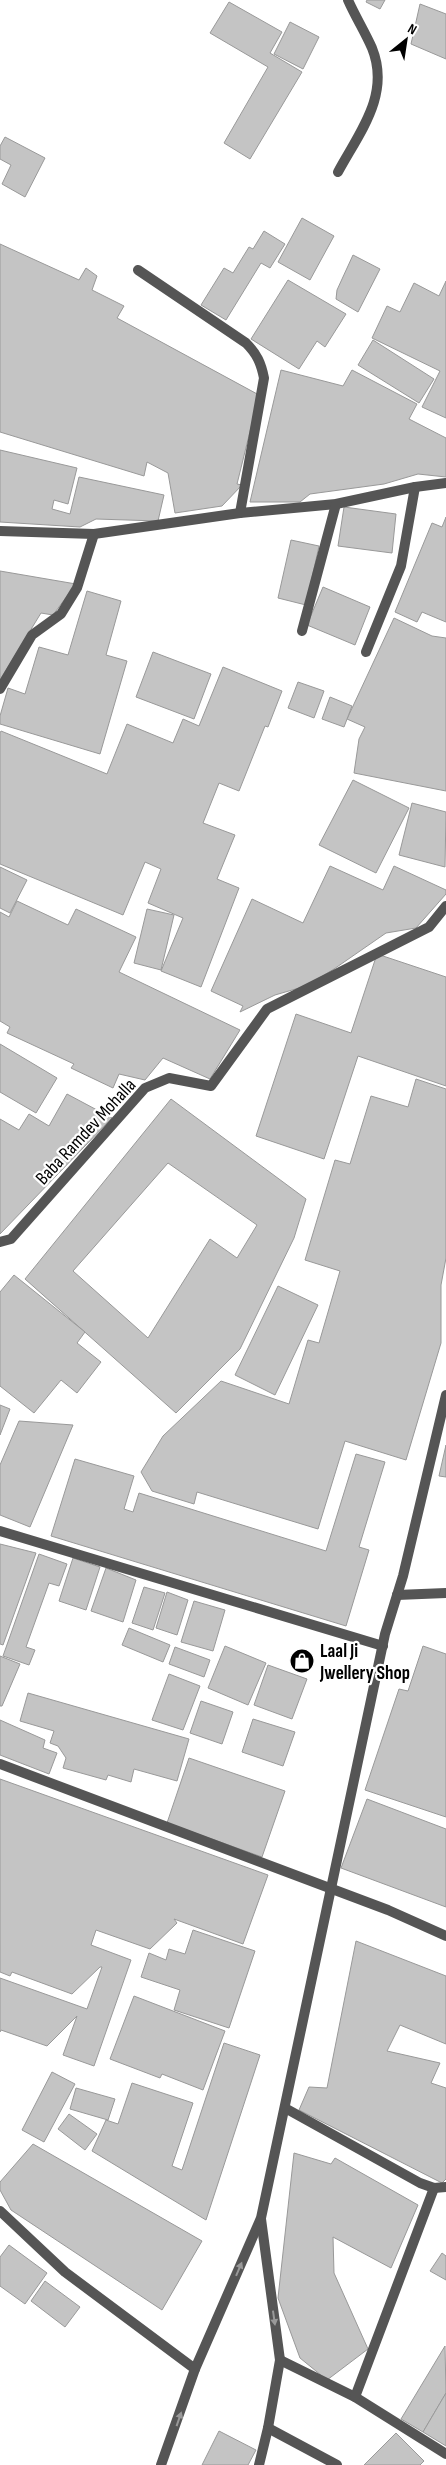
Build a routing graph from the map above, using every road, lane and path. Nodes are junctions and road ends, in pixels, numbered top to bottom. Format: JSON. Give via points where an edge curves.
{"nodes":[{"id":1,"x":348,"y":0,"type":"edge"},
{"id":2,"x":338,"y":172,"type":"dead end"},
{"id":3,"x":138,"y":270,"type":"dead end"},
{"id":4,"x":446,"y":483,"type":"edge"},
{"id":5,"x":415,"y":487,"type":"junction"},
{"id":6,"x":336,"y":504,"type":"junction"},
{"id":7,"x":240,"y":513,"type":"junction"},
{"id":8,"x":0,"y":531,"type":"edge"},
{"id":9,"x":94,"y":534,"type":"junction"},
{"id":10,"x":302,"y":630,"type":"dead end"},
{"id":11,"x":366,"y":652,"type":"dead end"},
{"id":12,"x":0,"y":689,"type":"edge"},
{"id":13,"x":446,"y":906,"type":"edge"},
{"id":14,"x":0,"y":1242,"type":"edge"},
{"id":15,"x":446,"y":1395,"type":"edge"},
{"id":16,"x":0,"y":1531,"type":"edge"},
{"id":17,"x":446,"y":1593,"type":"edge"},
{"id":18,"x":397,"y":1595,"type":"junction"},
{"id":19,"x":383,"y":1646,"type":"junction"},
{"id":20,"x":0,"y":1764,"type":"edge"},
{"id":21,"x":332,"y":1891,"type":"junction"},
{"id":22,"x":446,"y":1936,"type":"edge"},
{"id":23,"x":285,"y":2108,"type":"junction"},
{"id":24,"x":446,"y":2187,"type":"edge"},
{"id":25,"x":434,"y":2188,"type":"junction"},
{"id":26,"x":0,"y":2211,"type":"edge"},
{"id":27,"x":260,"y":2218,"type":"junction"},
{"id":28,"x":280,"y":2360,"type":"junction"},
{"id":29,"x":196,"y":2370,"type":"junction"},
{"id":30,"x":355,"y":2397,"type":"junction"},
{"id":31,"x":268,"y":2428,"type":"junction"},
{"id":32,"x":446,"y":2454,"type":"edge"},
{"id":33,"x":161,"y":2465,"type":"edge"},
{"id":34,"x":259,"y":2465,"type":"edge"},
{"id":35,"x":337,"y":2465,"type":"edge"}],
"edges":[{"from":1,"to":2,"type":"street","via":[[373,50],[379,74],[378,92],[371,112]]},
{"from":3,"to":7,"type":"street","via":[[246,343],[262,365],[264,378]]},
{"from":4,"to":5,"type":"street"},
{"from":5,"to":6,"type":"street"},
{"from":5,"to":11,"type":"street","via":[[400,566]]},
{"from":6,"to":7,"type":"street"},
{"from":6,"to":10,"type":"street"},
{"from":7,"to":9,"type":"street"},
{"from":8,"to":9,"type":"street"},
{"from":9,"to":12,"type":"street","via":[[77,588],[61,614],[32,635]]},
{"from":13,"to":14,"type":"street","name":"Baba Ramdev Mohalla","via":[[429,927],[267,1009],[212,1086],[169,1078],[144,1088],[11,1239]]},
{"from":15,"to":18,"type":"street"},
{"from":16,"to":19,"type":"street"},
{"from":17,"to":18,"type":"street"},
{"from":18,"to":19,"type":"street"},
{"from":19,"to":21,"type":"street"},
{"from":20,"to":21,"type":"street"},
{"from":21,"to":22,"type":"street","via":[[388,1910]]},
{"from":21,"to":23,"type":"street"},
{"from":23,"to":25,"type":"street","via":[[396,2171]]},
{"from":23,"to":27,"type":"street"},
{"from":24,"to":25,"type":"street"},
{"from":25,"to":30,"type":"street"},
{"from":26,"to":29,"type":"street","via":[[65,2272]]},
{"from":27,"to":28,"type":"street","one_way":true},
{"from":29,"to":27,"type":"street","one_way":true},
{"from":28,"to":30,"type":"street"},
{"from":28,"to":31,"type":"street"},
{"from":33,"to":29,"type":"street","one_way":true},
{"from":30,"to":32,"type":"street"},
{"from":31,"to":34,"type":"street"},
{"from":31,"to":35,"type":"street"}]}
